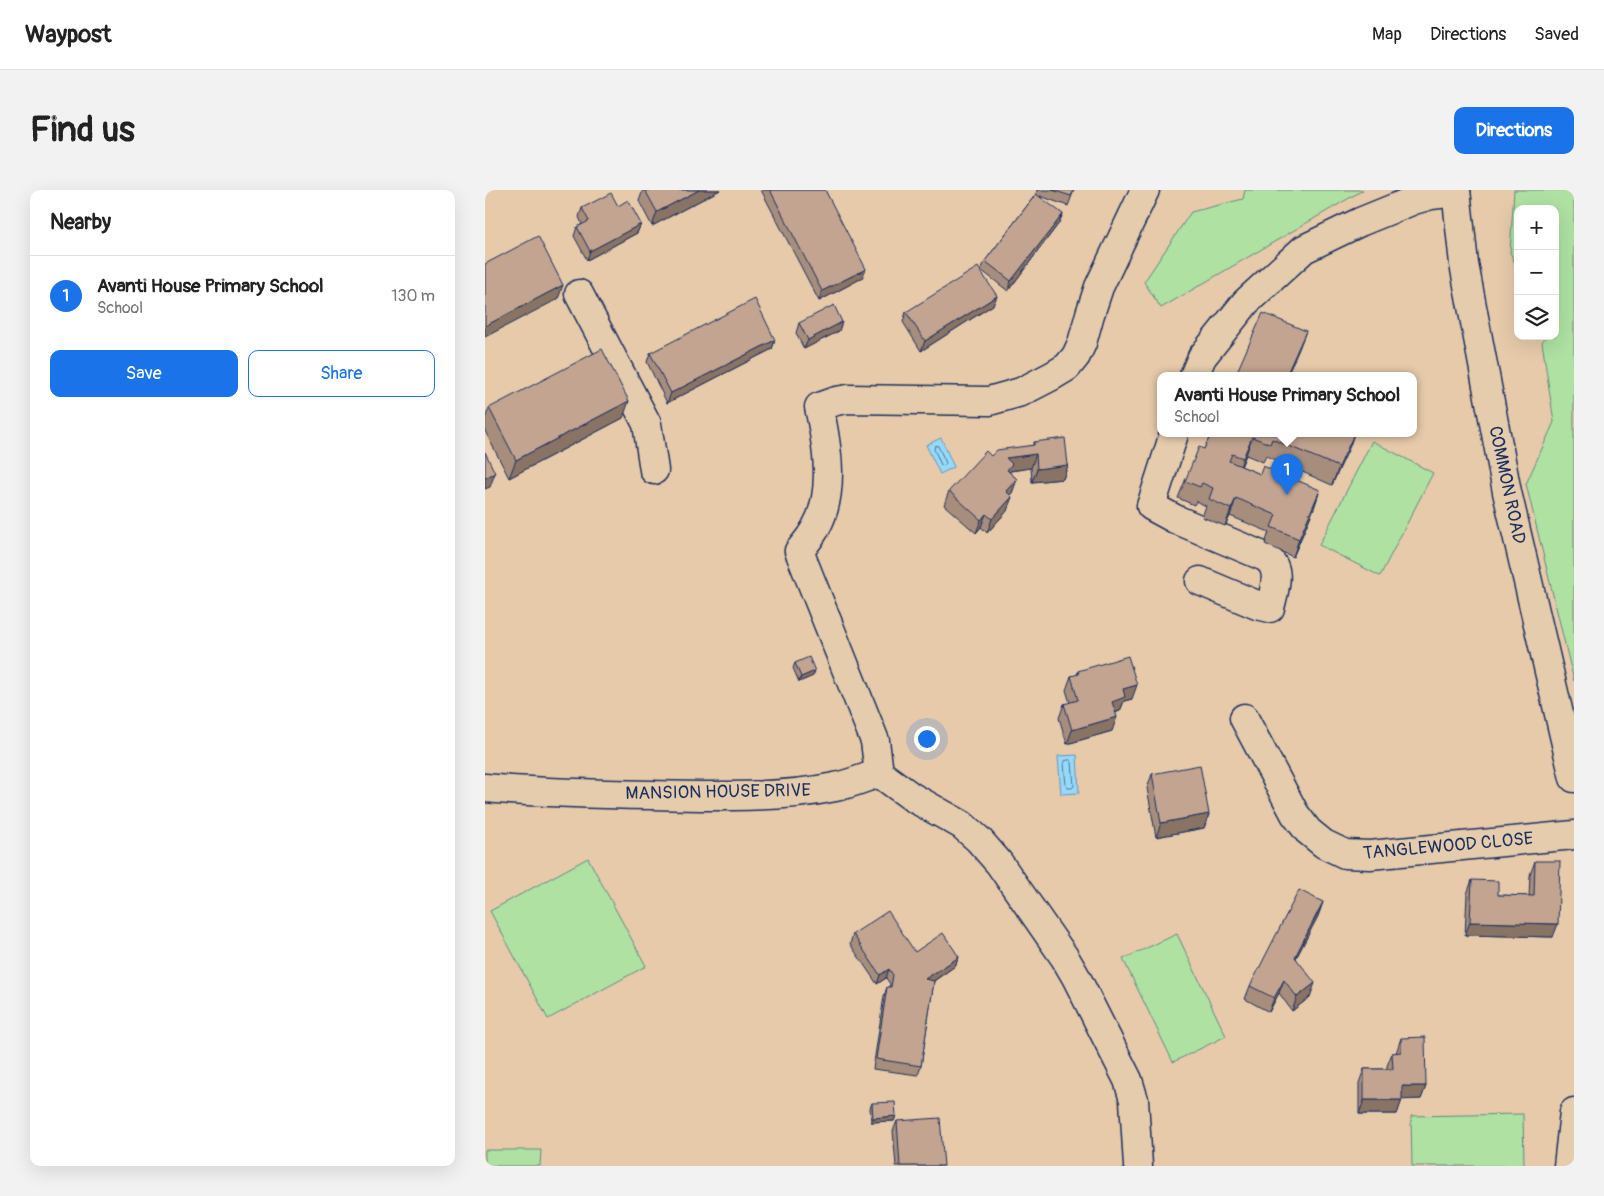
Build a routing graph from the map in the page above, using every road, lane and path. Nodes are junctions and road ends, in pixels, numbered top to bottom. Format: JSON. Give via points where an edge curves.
{"nodes":[{"id":1,"x":1145,"y":190,"type":"edge"},
{"id":2,"x":1456,"y":191,"type":"edge"},
{"id":3,"x":579,"y":294,"type":"dead end"},
{"id":4,"x":1197,"y":372,"type":"edge"},
{"id":5,"x":1173,"y":437,"type":"edge"},
{"id":6,"x":654,"y":470,"type":"dead end"},
{"id":7,"x":1200,"y":581,"type":"dead end"},
{"id":8,"x":1245,"y":718,"type":"dead end"},
{"id":9,"x":879,"y":773,"type":"junction"},
{"id":10,"x":1574,"y":778,"type":"edge"},
{"id":11,"x":485,"y":788,"type":"edge"},
{"id":12,"x":1574,"y":836,"type":"edge"},
{"id":13,"x":1574,"y":1112,"type":"edge"},
{"id":14,"x":1138,"y":1166,"type":"edge"},
{"id":15,"x":1568,"y":1166,"type":"edge"}],
"edges":[{"from":1,"to":9,"type":"street","via":[[1099,287],[1076,356],[1067,367],[1021,392],[989,400],[848,399],[819,407],[827,442],[826,494],[816,528],[799,551],[875,741]]},
{"from":2,"to":4,"type":"street","via":[[1414,200],[1304,249],[1246,302],[1203,357]]},
{"from":2,"to":10,"type":"street","name":"COMMON ROAD","via":[[1464,264],[1507,492]]},
{"from":3,"to":6,"type":"street","via":[[647,424]]},
{"from":5,"to":7,"type":"street","via":[[1151,506],[1265,557],[1275,567],[1270,608]]},
{"from":8,"to":12,"type":"street","name":"TANGLEWOOD CLOSE","via":[[1295,814],[1324,844],[1345,854],[1369,855]]},
{"from":9,"to":11,"type":"street","name":"MANSION HOUSE DRIVE","via":[[836,787],[767,794],[569,794]]},
{"from":9,"to":14,"type":"street","via":[[912,797],[962,825],[979,840],[999,862],[1065,958],[1128,1080],[1134,1100]]},
{"from":13,"to":15,"type":"street"}]}
